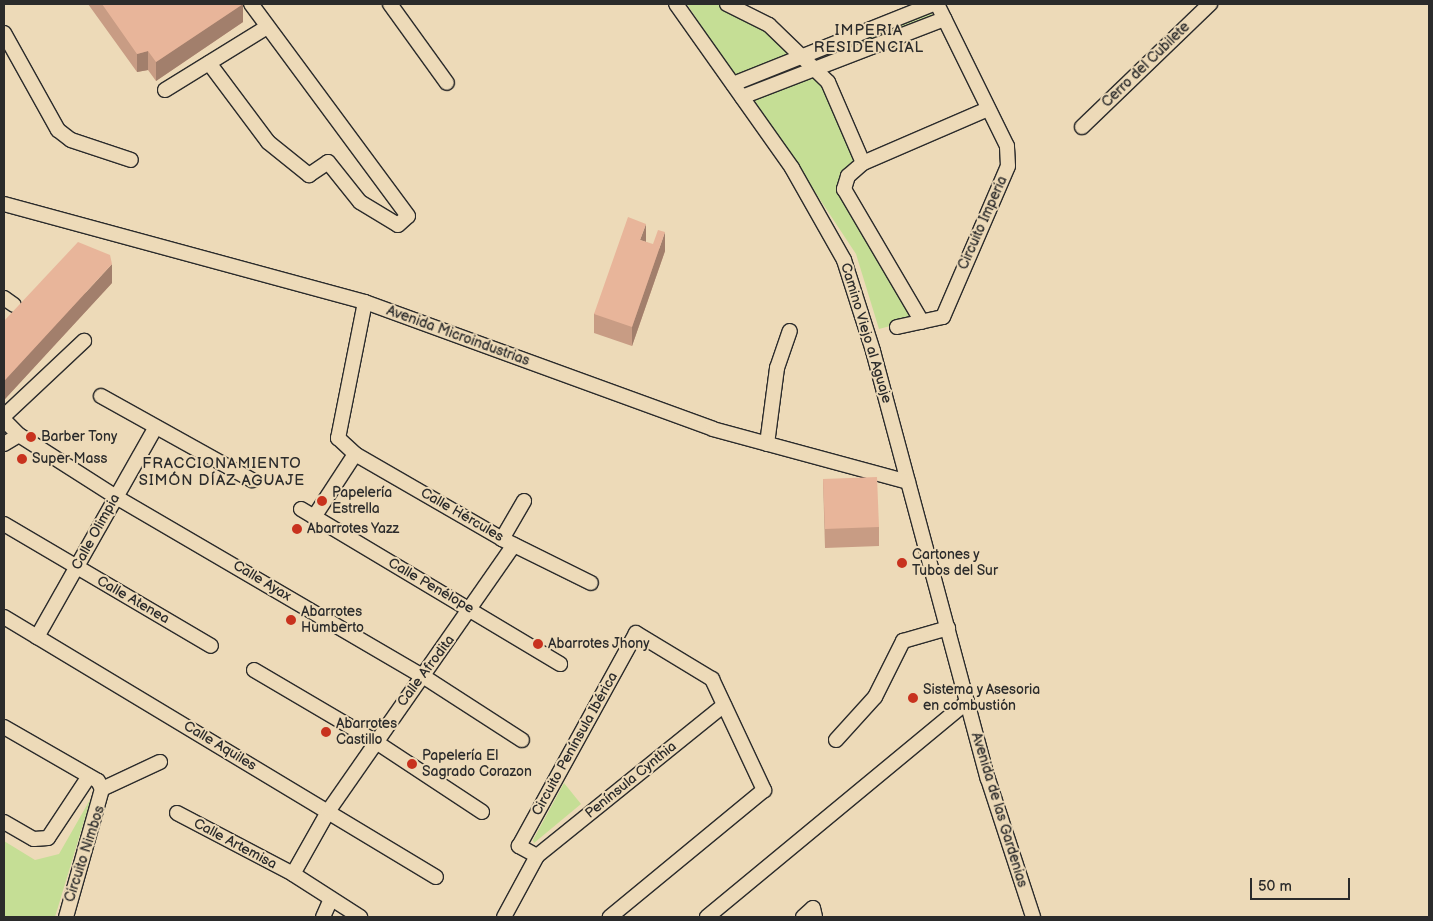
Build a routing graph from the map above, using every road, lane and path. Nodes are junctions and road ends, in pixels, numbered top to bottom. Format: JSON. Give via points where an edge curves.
{"nodes":[{"id":1,"x":251,"y":4,"type":"edge"},
{"id":2,"x":390,"y":4,"type":"edge"},
{"id":3,"x":676,"y":4,"type":"edge"},
{"id":4,"x":727,"y":4,"type":"edge"},
{"id":5,"x":935,"y":4,"type":"edge"},
{"id":6,"x":1210,"y":4,"type":"edge"},
{"id":7,"x":944,"y":19,"type":"junction"},
{"id":8,"x":267,"y":27,"type":"junction"},
{"id":9,"x":4,"y":33,"type":"edge"},
{"id":10,"x":800,"y":56,"type":"junction"},
{"id":11,"x":209,"y":63,"type":"junction"},
{"id":12,"x":816,"y":69,"type":"junction"},
{"id":13,"x":447,"y":83,"type":"dead end"},
{"id":14,"x":733,"y":84,"type":"junction"},
{"id":15,"x":165,"y":90,"type":"dead end"},
{"id":16,"x":742,"y":97,"type":"junction"},
{"id":17,"x":988,"y":109,"type":"junction"},
{"id":18,"x":1082,"y":127,"type":"dead end"},
{"id":19,"x":131,"y":160,"type":"dead end"},
{"id":20,"x":863,"y":163,"type":"junction"},
{"id":21,"x":4,"y":204,"type":"edge"},
{"id":22,"x":365,"y":302,"type":"junction"},
{"id":23,"x":922,"y":322,"type":"junction"},
{"id":24,"x":897,"y":327,"type":"dead end"},
{"id":25,"x":790,"y":331,"type":"dead end"},
{"id":26,"x":84,"y":341,"type":"dead end"},
{"id":27,"x":101,"y":396,"type":"dead end"},
{"id":28,"x":4,"y":418,"type":"edge"},
{"id":29,"x":156,"y":427,"type":"junction"},
{"id":30,"x":19,"y":434,"type":"junction"},
{"id":31,"x":4,"y":444,"type":"edge"},
{"id":32,"x":766,"y":444,"type":"junction"},
{"id":33,"x":355,"y":454,"type":"junction"},
{"id":34,"x":252,"y":480,"type":"dead end"},
{"id":35,"x":908,"y":482,"type":"junction"},
{"id":36,"x":116,"y":497,"type":"junction"},
{"id":37,"x":524,"y":501,"type":"dead end"},
{"id":38,"x":301,"y":509,"type":"dead end"},
{"id":39,"x":314,"y":518,"type":"junction"},
{"id":40,"x":4,"y":524,"type":"edge"},
{"id":41,"x":508,"y":542,"type":"junction"},
{"id":42,"x":76,"y":567,"type":"junction"},
{"id":43,"x":591,"y":583,"type":"dead end"},
{"id":44,"x":473,"y":610,"type":"junction"},
{"id":45,"x":4,"y":617,"type":"edge"},
{"id":46,"x":948,"y":628,"type":"junction"},
{"id":47,"x":37,"y":636,"type":"junction"},
{"id":48,"x":211,"y":646,"type":"dead end"},
{"id":49,"x":560,"y":664,"type":"dead end"},
{"id":50,"x":254,"y":670,"type":"dead end"},
{"id":51,"x":421,"y":675,"type":"junction"},
{"id":52,"x":966,"y":703,"type":"junction"},
{"id":53,"x":724,"y":705,"type":"junction"},
{"id":54,"x":4,"y":727,"type":"edge"},
{"id":55,"x":522,"y":740,"type":"dead end"},
{"id":56,"x":836,"y":740,"type":"dead end"},
{"id":57,"x":376,"y":742,"type":"junction"},
{"id":58,"x":160,"y":762,"type":"dead end"},
{"id":59,"x":89,"y":776,"type":"junction"},
{"id":60,"x":102,"y":788,"type":"junction"},
{"id":61,"x":329,"y":810,"type":"junction"},
{"id":62,"x":482,"y":812,"type":"dead end"},
{"id":63,"x":177,"y":813,"type":"dead end"},
{"id":64,"x":4,"y":822,"type":"edge"},
{"id":65,"x":537,"y":856,"type":"junction"},
{"id":66,"x":293,"y":874,"type":"junction"},
{"id":67,"x":436,"y":877,"type":"dead end"},
{"id":68,"x":330,"y":901,"type":"junction"},
{"id":69,"x":66,"y":917,"type":"edge"},
{"id":70,"x":322,"y":917,"type":"edge"},
{"id":71,"x":360,"y":917,"type":"edge"},
{"id":72,"x":504,"y":917,"type":"edge"},
{"id":73,"x":610,"y":917,"type":"edge"},
{"id":74,"x":707,"y":917,"type":"edge"},
{"id":75,"x":803,"y":917,"type":"edge"},
{"id":76,"x":815,"y":917,"type":"edge"},
{"id":77,"x":1033,"y":917,"type":"edge"}],
"edges":[{"from":1,"to":8,"type":"street"},
{"from":2,"to":13,"type":"street"},
{"from":3,"to":14,"type":"street","name":"Camino Viejo al Aguaje"},
{"from":4,"to":10,"type":"street","via":[[769,25]]},
{"from":5,"to":7,"type":"street","name":"Circuito Imperia"},
{"from":5,"to":10,"type":"street","name":"Circuito Imperia"},
{"from":6,"to":18,"type":"street","name":"Cerro del Cubilete"},
{"from":7,"to":12,"type":"street"},
{"from":7,"to":17,"type":"street","name":"Circuito Imperia"},
{"from":8,"to":11,"type":"street"},
{"from":8,"to":11,"type":"street","via":[[408,216],[398,225],[360,202],[328,162],[309,175],[268,142]]},
{"from":9,"to":19,"type":"street","via":[[58,130],[71,140]]},
{"from":10,"to":12,"type":"street"},
{"from":10,"to":14,"type":"street","name":"Circuito Imperia"},
{"from":11,"to":15,"type":"street"},
{"from":12,"to":16,"type":"street"},
{"from":12,"to":20,"type":"street","via":[[828,82]]},
{"from":14,"to":16,"type":"street","name":"Camino Viejo al Aguaje"},
{"from":16,"to":35,"type":"street","name":"Camino Viejo al Aguaje","via":[[792,168],[844,260]]},
{"from":17,"to":20,"type":"street"},
{"from":17,"to":23,"type":"street","name":"Circuito Imperia","via":[[1007,146],[1008,166],[942,317]]},
{"from":20,"to":23,"type":"street","via":[[848,176],[844,188]]},
{"from":21,"to":22,"type":"street","name":"Avenida Microindustrias"},
{"from":22,"to":32,"type":"street","name":"Avenida Microindustrias","via":[[713,430]]},
{"from":22,"to":33,"type":"street","name":"Calle Hércules","via":[[338,438]]},
{"from":23,"to":24,"type":"street","name":"Circuito Imperia"},
{"from":25,"to":32,"type":"street","via":[[777,368]]},
{"from":26,"to":28,"type":"street"},
{"from":27,"to":29,"type":"street"},
{"from":28,"to":30,"type":"street","name":"Calle Ayax"},
{"from":29,"to":34,"type":"street"},
{"from":29,"to":36,"type":"street","name":"Calle Olimpia"},
{"from":30,"to":31,"type":"street"},
{"from":30,"to":36,"type":"street","name":"Calle Ayax"},
{"from":32,"to":35,"type":"street","name":"Avenida Microindustrias"},
{"from":33,"to":39,"type":"street"},
{"from":33,"to":41,"type":"street","name":"Calle Hércules"},
{"from":35,"to":46,"type":"street","name":"Camino Viejo al Aguaje"},
{"from":36,"to":42,"type":"street","name":"Calle Olimpia"},
{"from":36,"to":51,"type":"street","name":"Calle Ayax"},
{"from":37,"to":41,"type":"street","name":"Calle Afrodita"},
{"from":38,"to":39,"type":"street","name":"Calle Penélope"},
{"from":39,"to":44,"type":"street","name":"Calle Penélope"},
{"from":40,"to":42,"type":"street","name":"Calle Atenea"},
{"from":41,"to":43,"type":"street","name":"Calle Hércules"},
{"from":41,"to":44,"type":"street","name":"Calle Afrodita"},
{"from":42,"to":47,"type":"street","name":"Calle Olimpia"},
{"from":42,"to":48,"type":"street","name":"Calle Atenea"},
{"from":44,"to":49,"type":"street","name":"Calle Penélope"},
{"from":44,"to":51,"type":"street","name":"Calle Afrodita"},
{"from":45,"to":47,"type":"street","name":"Calle Aquiles"},
{"from":46,"to":52,"type":"street","name":"Camino Viejo al Aguaje"},
{"from":46,"to":56,"type":"street","via":[[903,641],[875,697]]},
{"from":47,"to":61,"type":"street","name":"Calle Aquiles"},
{"from":50,"to":57,"type":"street"},
{"from":51,"to":55,"type":"street","name":"Calle Ayax"},
{"from":51,"to":57,"type":"street","name":"Calle Afrodita"},
{"from":52,"to":74,"type":"street"},
{"from":52,"to":77,"type":"street","name":"Avenida de las Gardenias"},
{"from":53,"to":65,"type":"street","name":"Península Cynthia"},
{"from":53,"to":65,"type":"street","name":"Circuito Península Ibérica","via":[[712,679],[636,633],[519,846]]},
{"from":53,"to":73,"type":"street","name":"Circuito Península Ibérica","via":[[764,790]]},
{"from":54,"to":59,"type":"street","name":"Circuito Nimbos"},
{"from":57,"to":61,"type":"street","name":"Calle Afrodita"},
{"from":57,"to":62,"type":"street"},
{"from":58,"to":60,"type":"street"},
{"from":59,"to":60,"type":"street","name":"Circuito Nimbos"},
{"from":59,"to":64,"type":"street","via":[[48,838],[34,839]]},
{"from":60,"to":69,"type":"street","name":"Circuito Nimbos"},
{"from":61,"to":66,"type":"street","name":"Calle Afrodita"},
{"from":61,"to":67,"type":"street","name":"Calle Aquiles"},
{"from":63,"to":66,"type":"street","name":"Calle Artemisa"},
{"from":65,"to":72,"type":"street"},
{"from":66,"to":68,"type":"street","name":"Calle Artemisa"},
{"from":68,"to":70,"type":"street"},
{"from":68,"to":71,"type":"street","name":"Calle Artemisa"},
{"from":75,"to":76,"type":"street","via":[[812,908]]}]}
